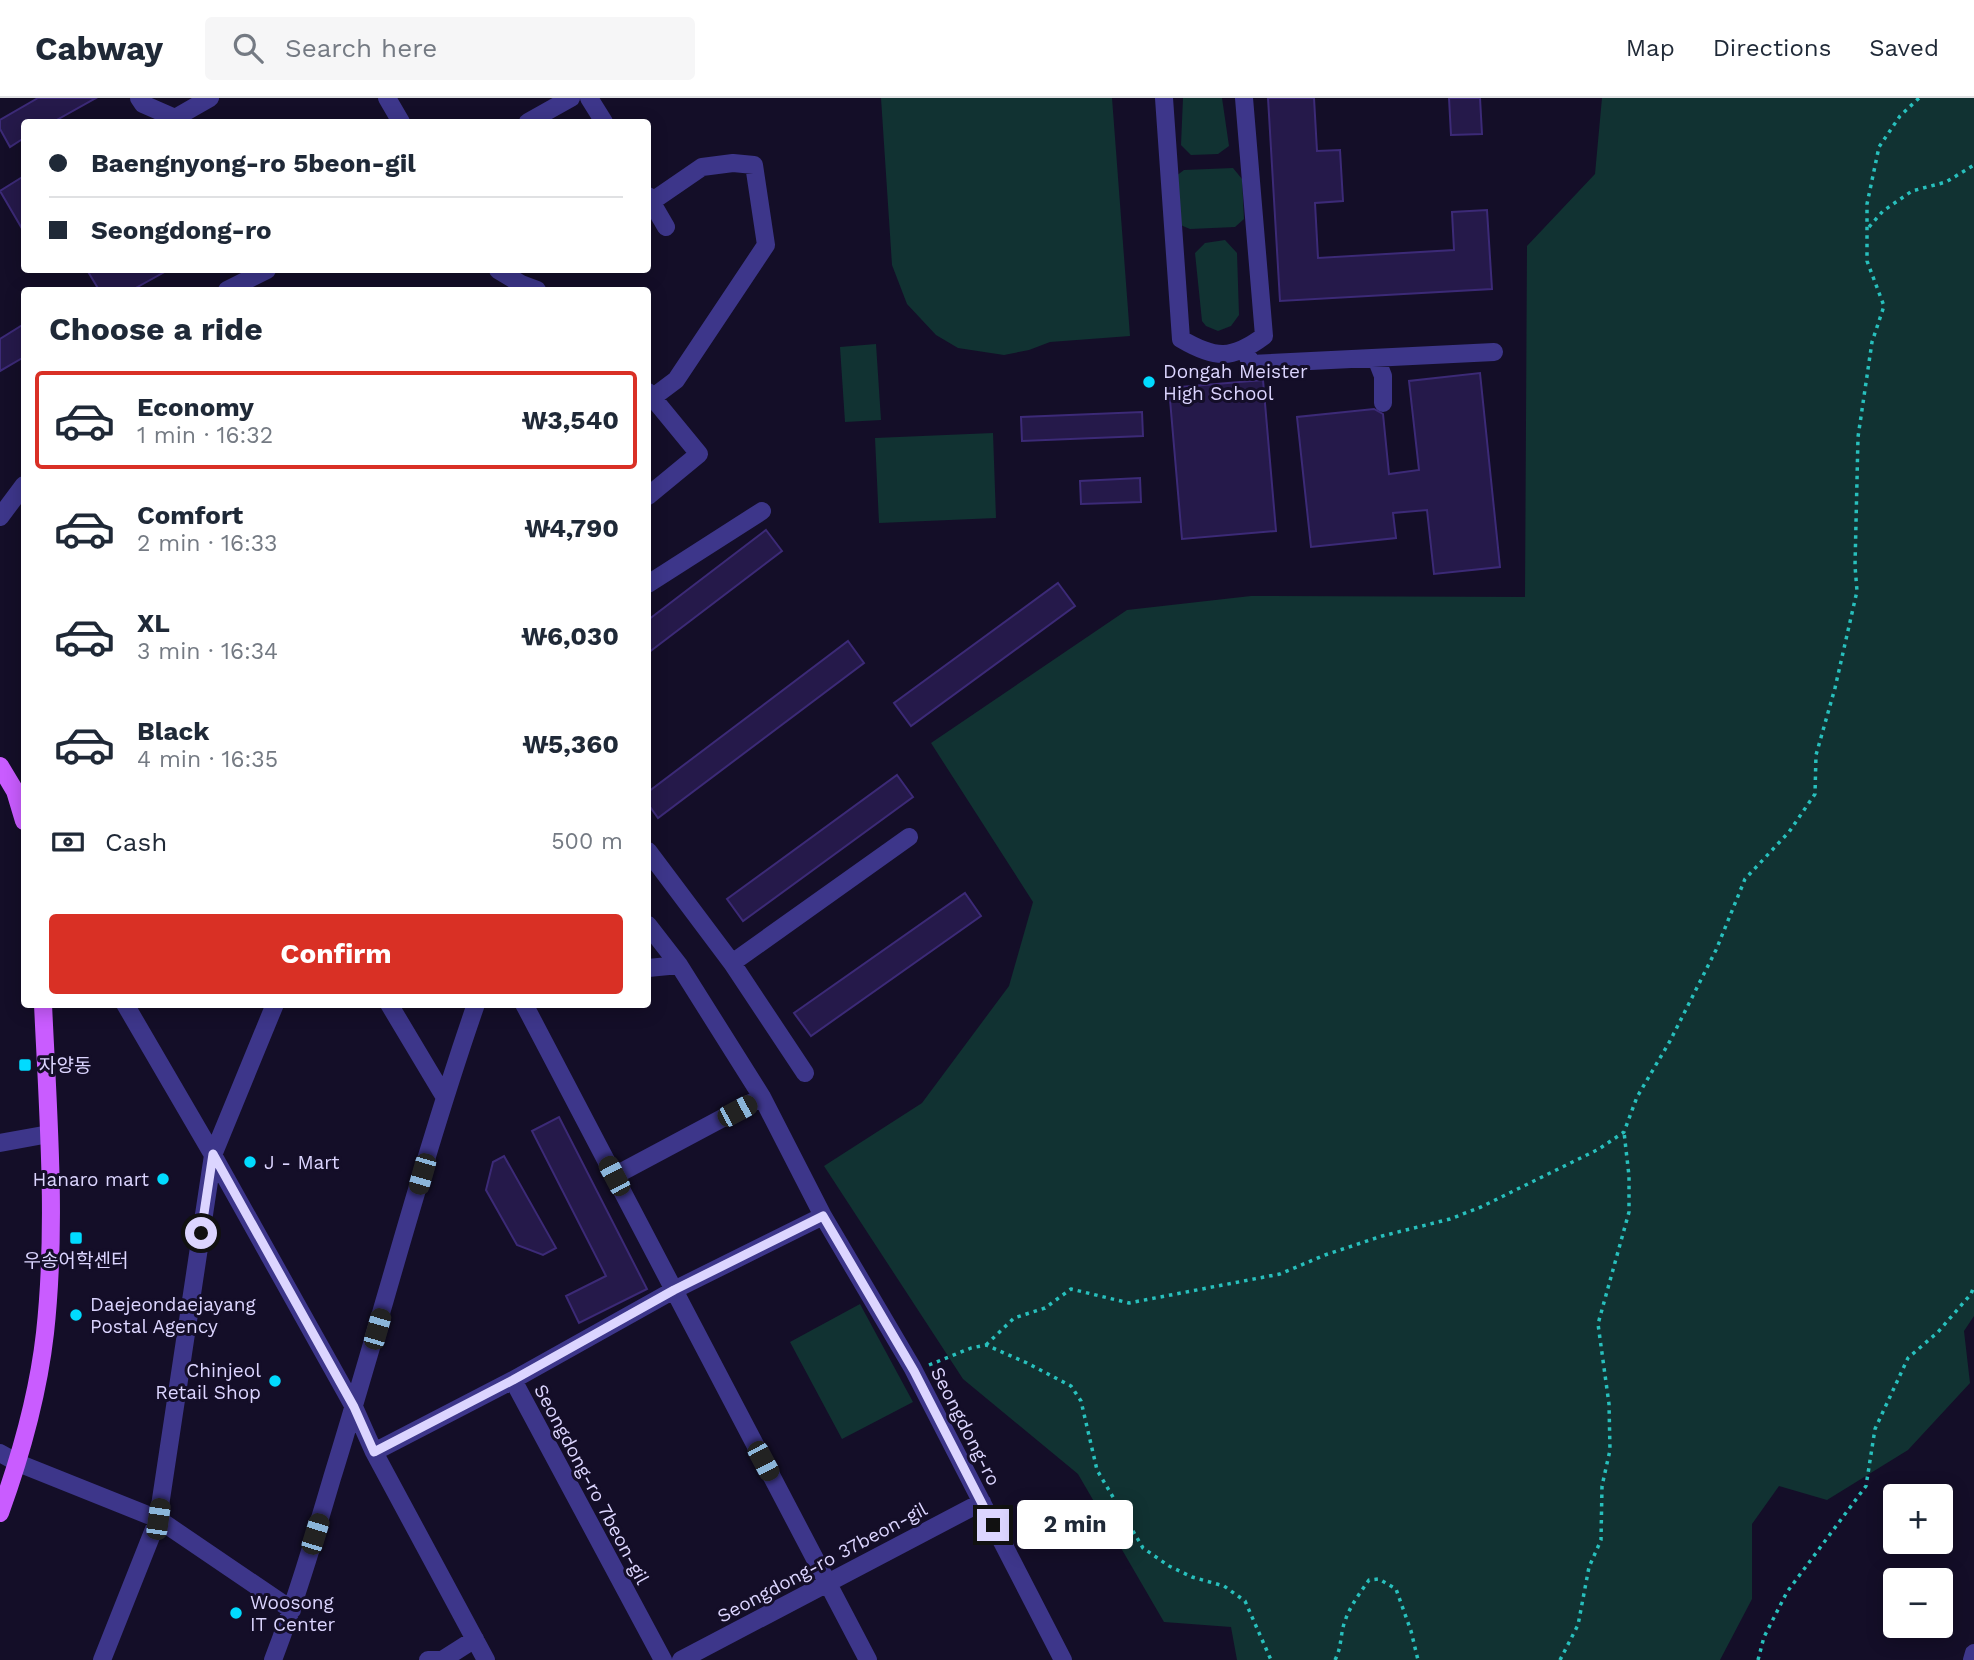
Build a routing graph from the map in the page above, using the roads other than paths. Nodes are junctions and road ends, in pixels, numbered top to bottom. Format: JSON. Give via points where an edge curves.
{"nodes":[{"id":1,"x":139,"y":98,"type":"edge"},
{"id":2,"x":210,"y":98,"type":"edge"},
{"id":3,"x":387,"y":98,"type":"edge"},
{"id":4,"x":571,"y":98,"type":"edge"},
{"id":5,"x":589,"y":98,"type":"edge"},
{"id":6,"x":1164,"y":98,"type":"edge"},
{"id":7,"x":1244,"y":98,"type":"edge"},
{"id":8,"x":174,"y":119,"type":"edge"},
{"id":9,"x":178,"y":119,"type":"edge"},
{"id":10,"x":399,"y":119,"type":"edge"},
{"id":11,"x":533,"y":119,"type":"edge"},
{"id":12,"x":602,"y":119,"type":"edge"},
{"id":13,"x":651,"y":198,"type":"edge"},
{"id":14,"x":651,"y":202,"type":"edge"},
{"id":15,"x":666,"y":227,"type":"dead end"},
{"id":16,"x":254,"y":273,"type":"edge"},
{"id":17,"x":503,"y":273,"type":"edge"},
{"id":18,"x":233,"y":287,"type":"edge"},
{"id":19,"x":529,"y":287,"type":"edge"},
{"id":20,"x":1245,"y":350,"type":"junction"},
{"id":21,"x":1494,"y":352,"type":"dead end"},
{"id":22,"x":1376,"y":358,"type":"junction"},
{"id":23,"x":651,"y":394,"type":"edge"},
{"id":24,"x":651,"y":396,"type":"edge"},
{"id":25,"x":1383,"y":403,"type":"dead end"},
{"id":26,"x":21,"y":489,"type":"edge"},
{"id":27,"x":651,"y":494,"type":"edge"},
{"id":28,"x":762,"y":511,"type":"dead end"},
{"id":29,"x":0,"y":517,"type":"edge"},
{"id":30,"x":651,"y":581,"type":"edge"},
{"id":31,"x":0,"y":766,"type":"edge"},
{"id":32,"x":21,"y":811,"type":"edge"},
{"id":33,"x":909,"y":837,"type":"dead end"},
{"id":34,"x":651,"y":855,"type":"edge"},
{"id":35,"x":651,"y":929,"type":"edge"},
{"id":36,"x":732,"y":963,"type":"junction"},
{"id":37,"x":679,"y":965,"type":"junction"},
{"id":38,"x":651,"y":968,"type":"edge"},
{"id":39,"x":43,"y":1008,"type":"edge"},
{"id":40,"x":127,"y":1008,"type":"edge"},
{"id":41,"x":273,"y":1008,"type":"edge"},
{"id":42,"x":391,"y":1008,"type":"edge"},
{"id":43,"x":475,"y":1008,"type":"edge"},
{"id":44,"x":526,"y":1008,"type":"edge"},
{"id":45,"x":805,"y":1073,"type":"dead end"},
{"id":46,"x":444,"y":1096,"type":"junction"},
{"id":47,"x":762,"y":1097,"type":"junction"},
{"id":48,"x":49,"y":1134,"type":"junction"},
{"id":49,"x":0,"y":1143,"type":"edge"},
{"id":50,"x":213,"y":1154,"type":"junction"},
{"id":51,"x":614,"y":1176,"type":"junction"},
{"id":52,"x":823,"y":1216,"type":"junction"},
{"id":53,"x":674,"y":1290,"type":"junction"},
{"id":54,"x":513,"y":1380,"type":"junction"},
{"id":55,"x":354,"y":1407,"type":"junction"},
{"id":56,"x":374,"y":1452,"type":"junction"},
{"id":57,"x":0,"y":1453,"type":"edge"},
{"id":58,"x":18,"y":1464,"type":"junction"},
{"id":59,"x":982,"y":1502,"type":"junction"},
{"id":60,"x":0,"y":1513,"type":"edge"},
{"id":61,"x":158,"y":1519,"type":"junction"},
{"id":62,"x":827,"y":1582,"type":"junction"},
{"id":63,"x":292,"y":1610,"type":"junction"},
{"id":64,"x":475,"y":1639,"type":"junction"},
{"id":65,"x":1974,"y":1653,"type":"edge"},
{"id":66,"x":102,"y":1660,"type":"edge"},
{"id":67,"x":273,"y":1660,"type":"edge"},
{"id":68,"x":428,"y":1660,"type":"edge"},
{"id":69,"x":486,"y":1660,"type":"edge"},
{"id":70,"x":663,"y":1660,"type":"edge"},
{"id":71,"x":681,"y":1660,"type":"edge"},
{"id":72,"x":868,"y":1660,"type":"edge"},
{"id":73,"x":1063,"y":1660,"type":"edge"},
{"id":74,"x":1972,"y":1660,"type":"edge"}],
"edges":[{"from":1,"to":8,"type":"street"},
{"from":2,"to":9,"type":"street"},
{"from":3,"to":10,"type":"street"},
{"from":4,"to":11,"type":"street"},
{"from":5,"to":12,"type":"street"},
{"from":6,"to":20,"type":"street","via":[[1181,339],[1200,351],[1221,355]]},
{"from":7,"to":20,"type":"street","via":[[1264,336]]},
{"from":13,"to":23,"type":"street","via":[[702,167],[754,165],[766,245],[676,380]]},
{"from":14,"to":15,"type":"street"},
{"from":16,"to":18,"type":"street"},
{"from":17,"to":19,"type":"street"},
{"from":20,"to":22,"type":"street","via":[[1251,363]]},
{"from":21,"to":22,"type":"street"},
{"from":22,"to":25,"type":"street","via":[[1383,376]]},
{"from":24,"to":27,"type":"street","via":[[699,454]]},
{"from":26,"to":29,"type":"street"},
{"from":28,"to":30,"type":"street"},
{"from":31,"to":32,"type":"main road"},
{"from":33,"to":36,"type":"street"},
{"from":34,"to":36,"type":"street"},
{"from":35,"to":37,"type":"street","name":"Seongdong-ro"},
{"from":36,"to":45,"type":"street"},
{"from":37,"to":38,"type":"street"},
{"from":37,"to":47,"type":"street","name":"Seongdong-ro"},
{"from":39,"to":48,"type":"main road"},
{"from":40,"to":50,"type":"street"},
{"from":41,"to":50,"type":"street"},
{"from":42,"to":46,"type":"street"},
{"from":43,"to":46,"type":"street"},
{"from":44,"to":51,"type":"street"},
{"from":46,"to":55,"type":"street"},
{"from":47,"to":51,"type":"street"},
{"from":47,"to":52,"type":"street","name":"Seongdong-ro"},
{"from":48,"to":49,"type":"street"},
{"from":48,"to":58,"type":"main road","via":[[52,1242],[45,1335]]},
{"from":50,"to":55,"type":"street"},
{"from":50,"to":61,"type":"street"},
{"from":51,"to":53,"type":"street"},
{"from":52,"to":53,"type":"street"},
{"from":52,"to":59,"type":"street","name":"Seongdong-ro","via":[[914,1371]]},
{"from":53,"to":54,"type":"street","name":"Seongdong-ro 7beon-gil"},
{"from":53,"to":62,"type":"street"},
{"from":54,"to":56,"type":"street"},
{"from":54,"to":70,"type":"street","name":"Seongdong-ro 7beon-gil"},
{"from":55,"to":56,"type":"street"},
{"from":55,"to":63,"type":"street"},
{"from":56,"to":64,"type":"street"},
{"from":57,"to":58,"type":"street"},
{"from":58,"to":60,"type":"main road"},
{"from":58,"to":61,"type":"street"},
{"from":59,"to":62,"type":"street","name":"Seongdong-ro 37beon-gil"},
{"from":59,"to":73,"type":"street","name":"Seongdong-ro"},
{"from":61,"to":63,"type":"street"},
{"from":61,"to":66,"type":"street"},
{"from":62,"to":71,"type":"street","name":"Seongdong-ro 37beon-gil"},
{"from":62,"to":72,"type":"street"},
{"from":63,"to":67,"type":"street"},
{"from":64,"to":68,"type":"street","via":[[442,1660]]},
{"from":64,"to":69,"type":"street"},
{"from":65,"to":74,"type":"street"}]}
